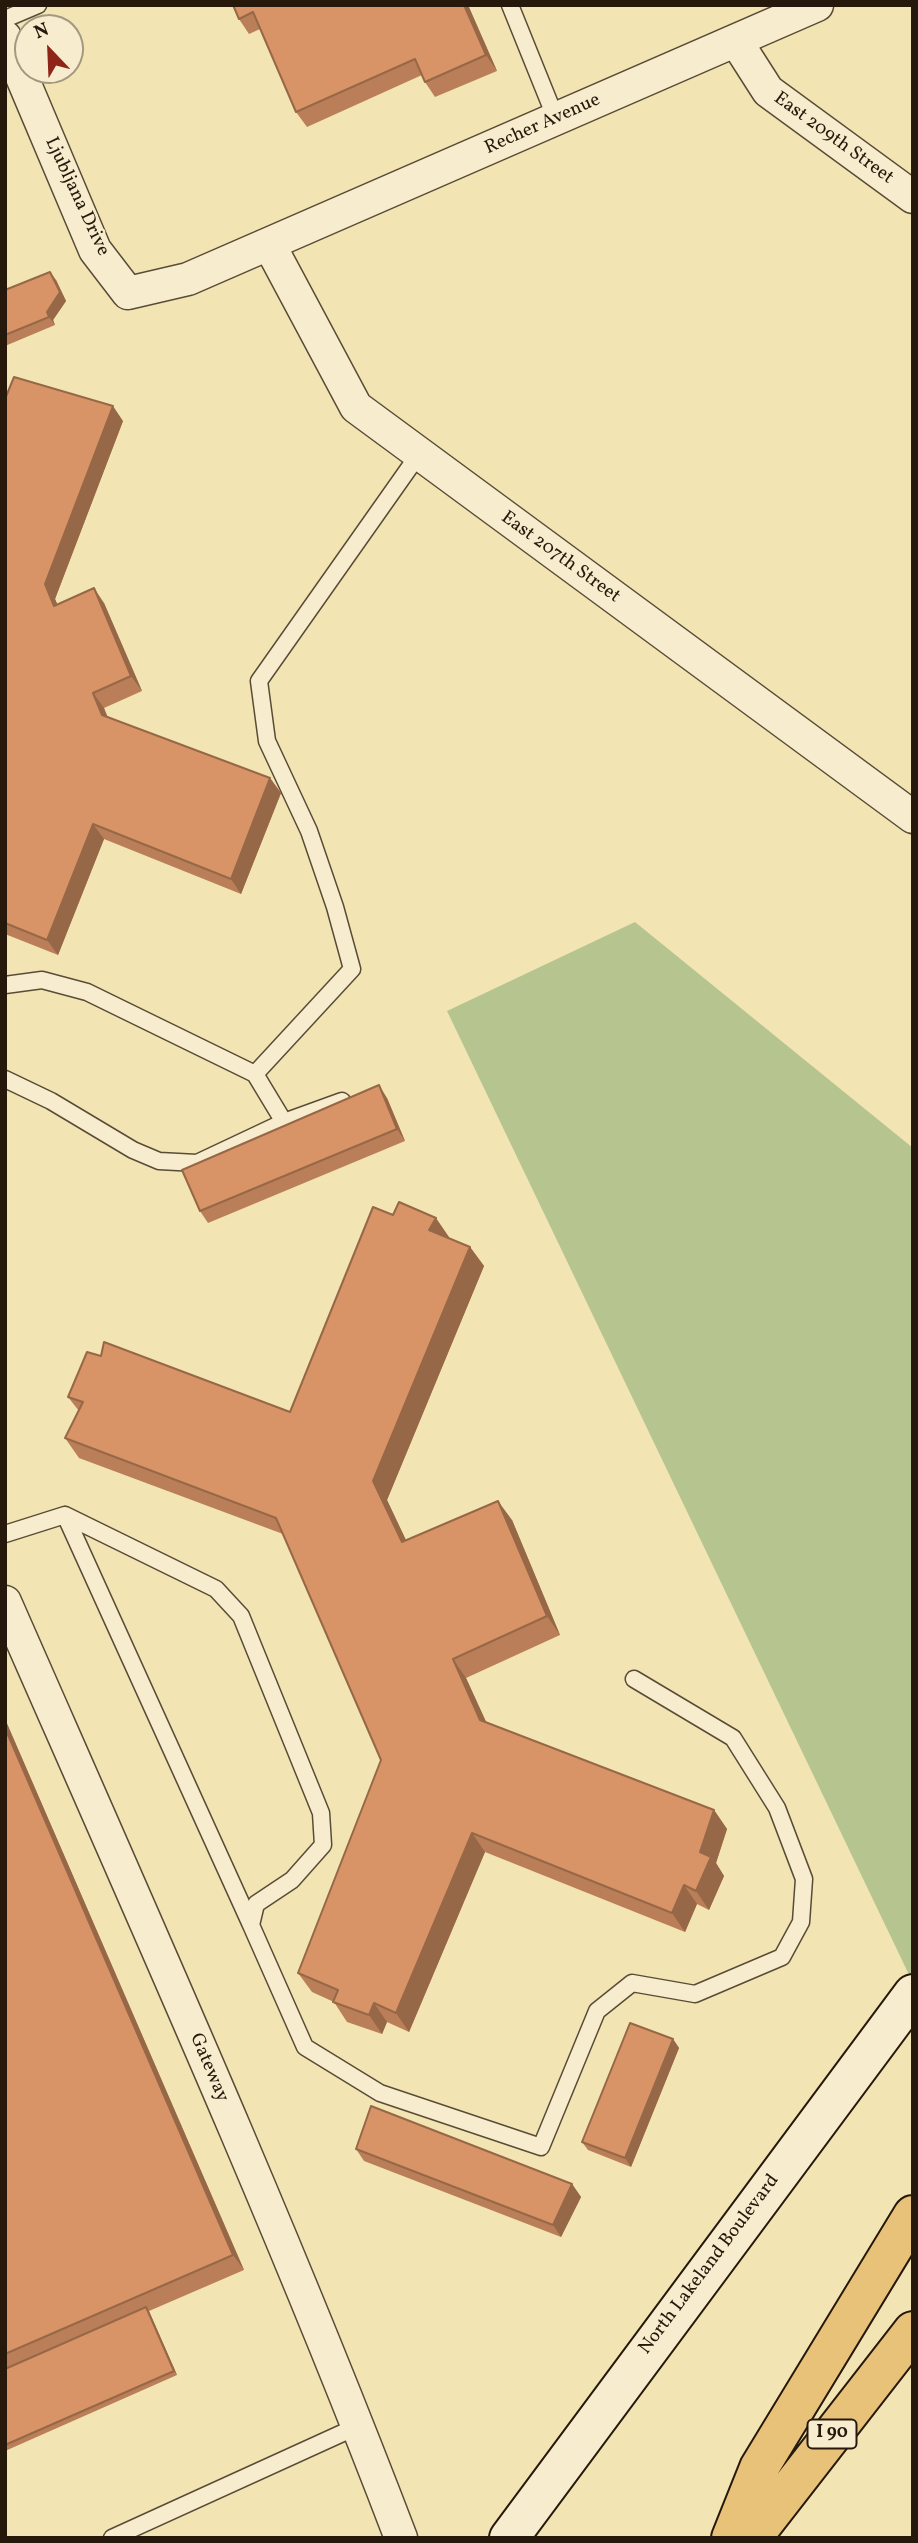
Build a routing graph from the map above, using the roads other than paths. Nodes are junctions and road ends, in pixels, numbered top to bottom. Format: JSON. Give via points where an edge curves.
{"nodes":[{"id":1,"x":38,"y":5,"type":"edge"},
{"id":2,"x":510,"y":5,"type":"edge"},
{"id":3,"x":817,"y":5,"type":"edge"},
{"id":4,"x":5,"y":19,"type":"edge"},
{"id":5,"x":5,"y":38,"type":"edge"},
{"id":6,"x":736,"y":41,"type":"junction"},
{"id":7,"x":556,"y":119,"type":"junction"},
{"id":8,"x":913,"y":197,"type":"edge"},
{"id":9,"x":269,"y":244,"type":"junction"},
{"id":10,"x":419,"y":454,"type":"junction"},
{"id":11,"x":913,"y":817,"type":"edge"},
{"id":12,"x":5,"y":985,"type":"edge"},
{"id":13,"x":255,"y":1074,"type":"junction"},
{"id":14,"x":5,"y":1079,"type":"edge"},
{"id":15,"x":342,"y":1101,"type":"edge"},
{"id":16,"x":284,"y":1122,"type":"junction"},
{"id":17,"x":65,"y":1515,"type":"junction"},
{"id":18,"x":5,"y":1534,"type":"edge"},
{"id":19,"x":5,"y":1602,"type":"edge"},
{"id":20,"x":634,"y":1679,"type":"dead end"},
{"id":21,"x":251,"y":1925,"type":"junction"},
{"id":22,"x":913,"y":1994,"type":"edge"},
{"id":23,"x":913,"y":2215,"type":"edge"},
{"id":24,"x":913,"y":2331,"type":"edge"},
{"id":25,"x":358,"y":2426,"type":"junction"},
{"id":26,"x":112,"y":2538,"type":"edge"},
{"id":27,"x":401,"y":2538,"type":"edge"},
{"id":28,"x":509,"y":2538,"type":"edge"},
{"id":29,"x":732,"y":2538,"type":"edge"},
{"id":30,"x":752,"y":2538,"type":"edge"}],
"edges":[{"from":1,"to":4,"type":"lane"},
{"from":2,"to":7,"type":"lane"},
{"from":3,"to":6,"type":"street","name":"Recher Avenue"},
{"from":5,"to":9,"type":"street","name":"Ljubljana Drive","via":[[95,250],[128,293],[188,279]]},
{"from":6,"to":7,"type":"street","name":"Recher Avenue"},
{"from":6,"to":8,"type":"street","name":"East 209th Street","via":[[768,91]]},
{"from":7,"to":9,"type":"street","name":"Recher Avenue"},
{"from":9,"to":10,"type":"street","name":"East 207th Street","via":[[356,407]]},
{"from":10,"to":11,"type":"street","name":"East 207th Street"},
{"from":10,"to":13,"type":"lane","via":[[259,681],[267,741],[309,831],[352,970]]},
{"from":12,"to":13,"type":"lane","via":[[42,980],[86,992]]},
{"from":13,"to":16,"type":"lane"},
{"from":14,"to":16,"type":"lane","via":[[159,1161],[197,1163]]},
{"from":15,"to":16,"type":"lane"},
{"from":17,"to":18,"type":"lane"},
{"from":17,"to":21,"type":"lane"},
{"from":17,"to":21,"type":"lane","via":[[216,1589],[241,1616],[321,1814],[323,1844],[292,1880],[256,1905]]},
{"from":19,"to":25,"type":"street","name":"Gateway"},
{"from":20,"to":21,"type":"lane","via":[[733,1738],[777,1808],[804,1879],[801,1922],[782,1957],[695,1994],[632,1983],[597,2011],[541,2147],[380,2093],[305,2047]]},
{"from":22,"to":28,"type":"street","name":"North Lakeland Boulevard"},
{"from":23,"to":29,"type":"highway","via":[[759,2468]]},
{"from":24,"to":30,"type":"highway","number":"I 90"},
{"from":25,"to":26,"type":"lane"},
{"from":25,"to":27,"type":"street","name":"Gateway"}]}
